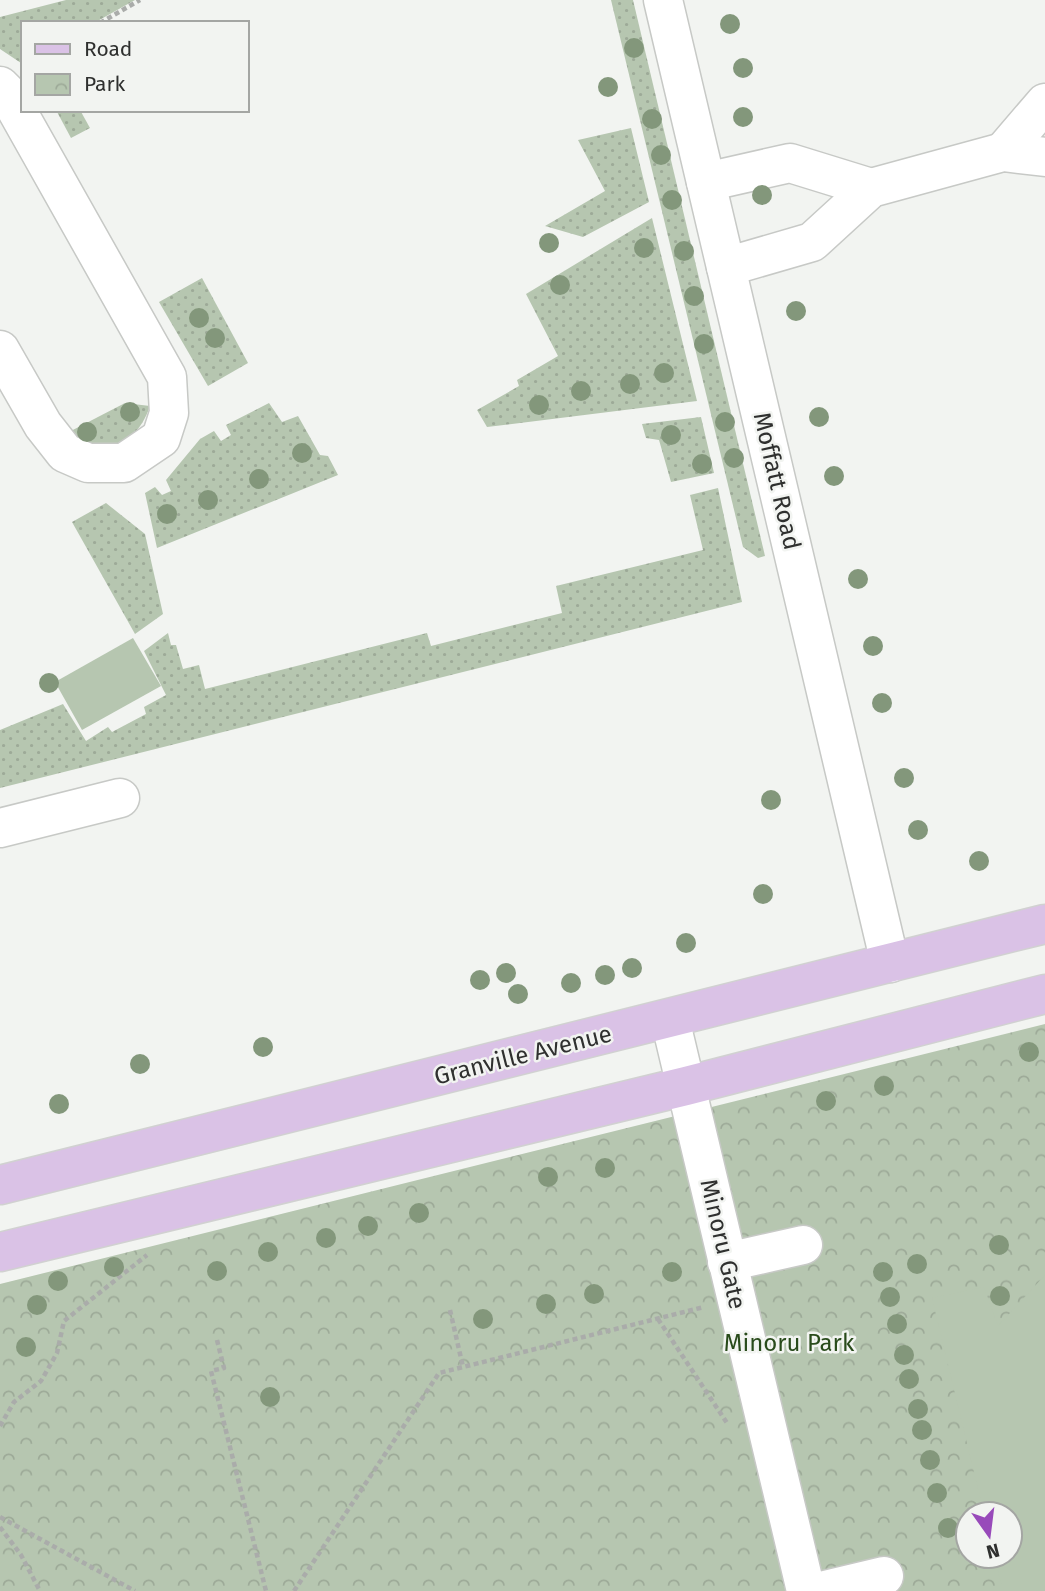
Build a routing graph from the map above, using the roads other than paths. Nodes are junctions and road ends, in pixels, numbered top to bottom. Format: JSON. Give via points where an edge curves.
{"nodes":[{"id":1,"x":663,"y":0,"type":"edge"},
{"id":2,"x":0,"y":86,"type":"edge"},
{"id":3,"x":1045,"y":103,"type":"edge"},
{"id":4,"x":1003,"y":152,"type":"junction"},
{"id":5,"x":1045,"y":157,"type":"edge"},
{"id":6,"x":706,"y":182,"type":"junction"},
{"id":7,"x":871,"y":188,"type":"junction"},
{"id":8,"x":726,"y":267,"type":"junction"},
{"id":9,"x":0,"y":350,"type":"edge"},
{"id":10,"x":120,"y":797,"type":"dead end"},
{"id":11,"x":0,"y":828,"type":"edge"},
{"id":12,"x":1045,"y":924,"type":"edge"},
{"id":13,"x":890,"y":963,"type":"junction"},
{"id":14,"x":1045,"y":994,"type":"edge"},
{"id":15,"x":670,"y":1018,"type":"junction"},
{"id":16,"x":686,"y":1086,"type":"junction"},
{"id":17,"x":0,"y":1185,"type":"edge"},
{"id":18,"x":803,"y":1245,"type":"dead end"},
{"id":19,"x":0,"y":1252,"type":"edge"},
{"id":20,"x":727,"y":1262,"type":"junction"},
{"id":21,"x":884,"y":1576,"type":"dead end"},
{"id":22,"x":806,"y":1591,"type":"edge"},
{"id":23,"x":821,"y":1591,"type":"edge"}],
"edges":[{"from":1,"to":6,"type":"street","name":"Moffatt Road"},
{"from":2,"to":9,"type":"street","via":[[167,377],[169,413],[162,438],[124,463],[88,463],[65,453],[43,425]]},
{"from":3,"to":4,"type":"street"},
{"from":4,"to":5,"type":"street"},
{"from":4,"to":7,"type":"street"},
{"from":6,"to":7,"type":"street","via":[[790,163]]},
{"from":6,"to":8,"type":"street","name":"Moffatt Road"},
{"from":7,"to":8,"type":"street","via":[[811,242]]},
{"from":8,"to":13,"type":"street","name":"Moffatt Road"},
{"from":10,"to":11,"type":"street"},
{"from":12,"to":13,"type":"main road","name":"Granville Avenue"},
{"from":13,"to":15,"type":"main road","name":"Granville Avenue"},
{"from":14,"to":16,"type":"main road"},
{"from":15,"to":16,"type":"street","name":"Minoru Gate"},
{"from":15,"to":17,"type":"main road","name":"Granville Avenue"},
{"from":16,"to":19,"type":"main road"},
{"from":16,"to":20,"type":"street","name":"Minoru Gate"},
{"from":18,"to":20,"type":"street"},
{"from":20,"to":22,"type":"street","name":"Minoru Gate"},
{"from":21,"to":23,"type":"street"}]}
